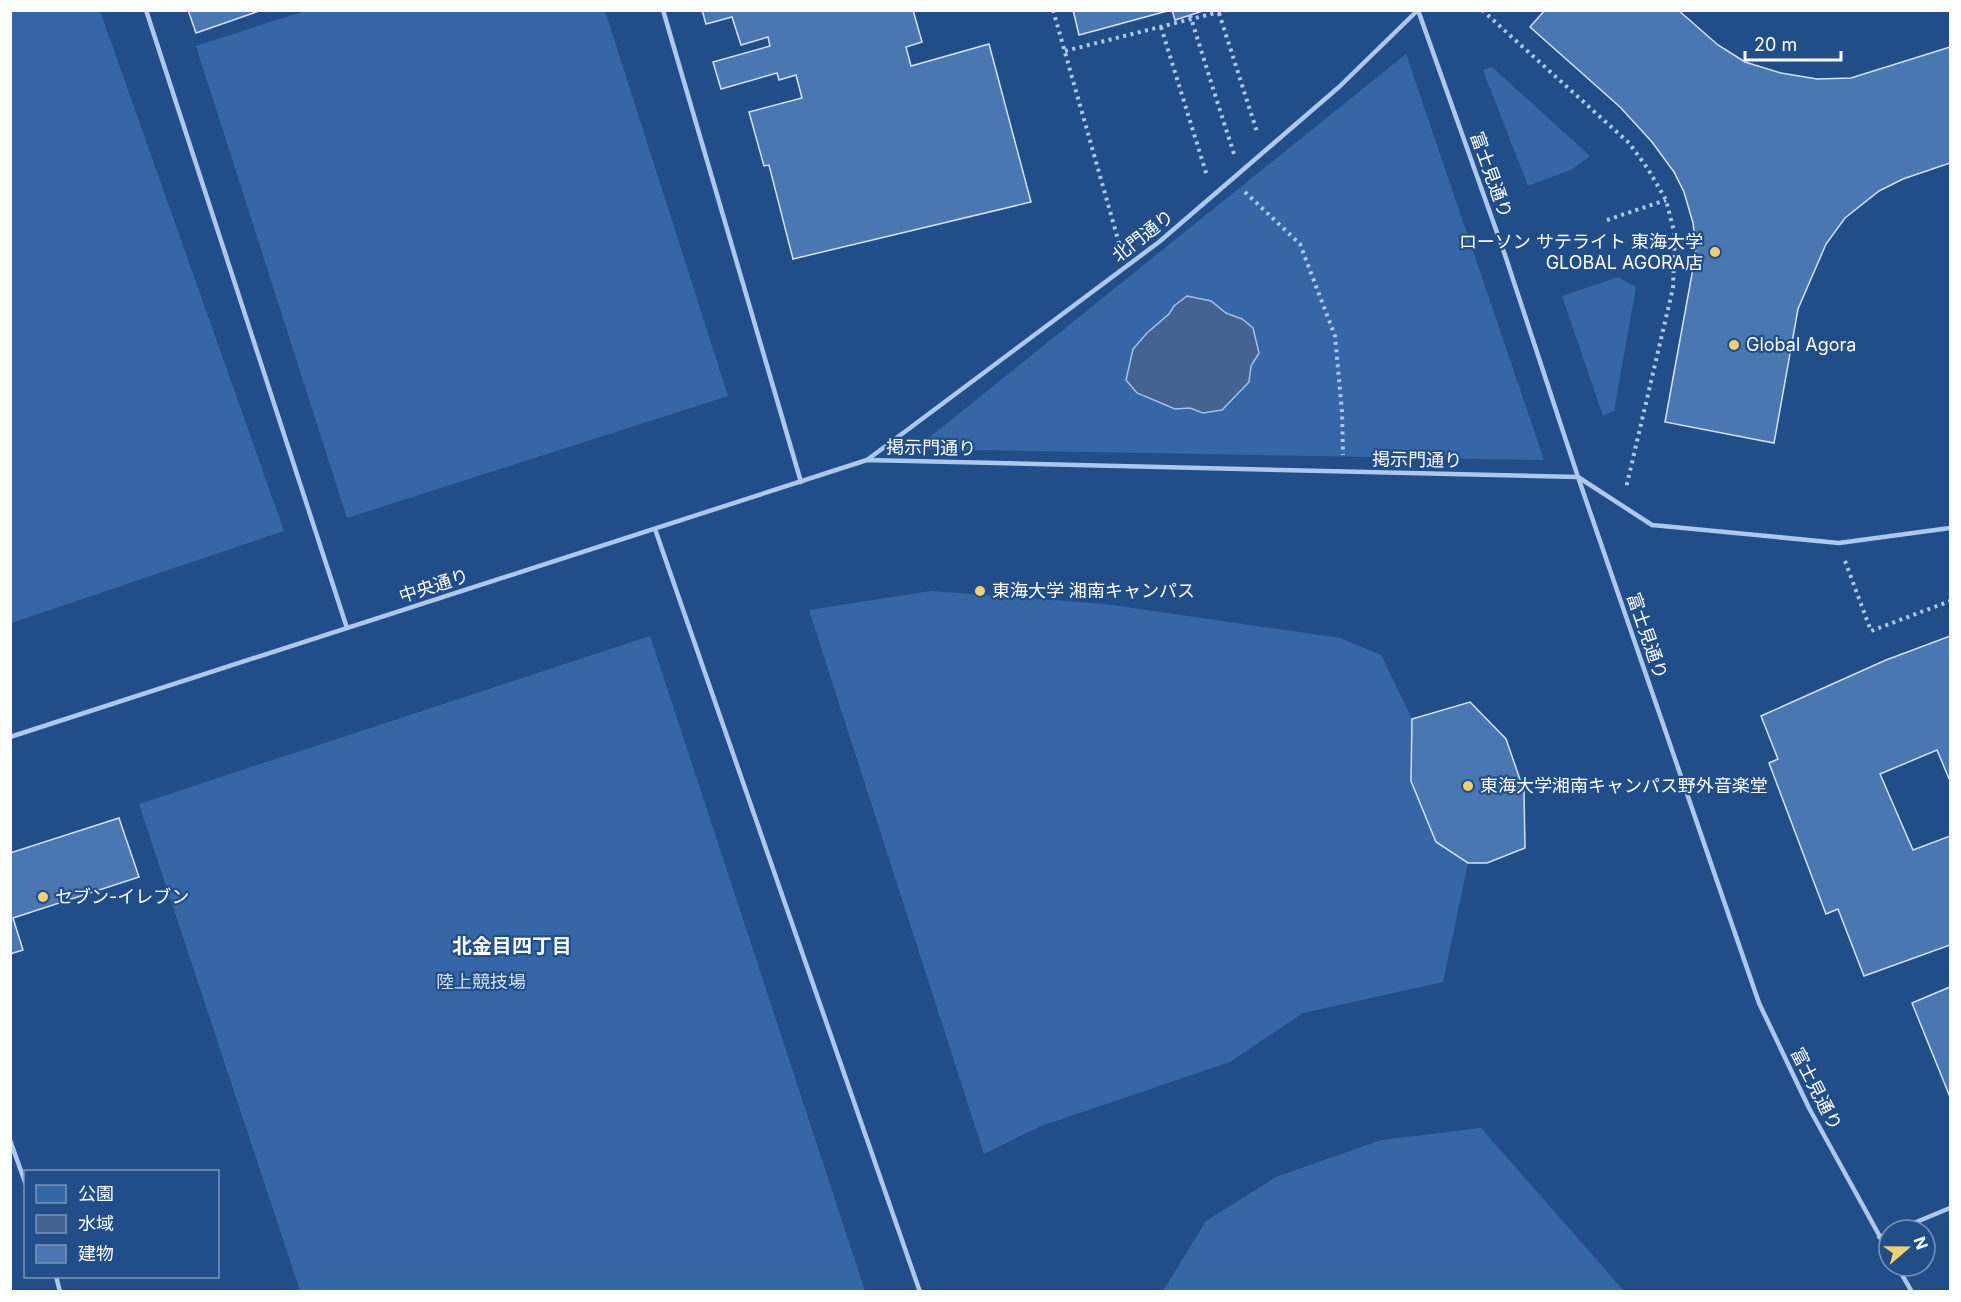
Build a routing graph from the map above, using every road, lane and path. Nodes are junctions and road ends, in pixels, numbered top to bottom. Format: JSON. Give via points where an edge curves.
{"nodes":[{"id":1,"x":146,"y":10,"type":"edge"},
{"id":2,"x":663,"y":10,"type":"edge"},
{"id":3,"x":1053,"y":10,"type":"edge"},
{"id":4,"x":1227,"y":10,"type":"edge"},
{"id":5,"x":1482,"y":10,"type":"edge"},
{"id":6,"x":1418,"y":11,"type":"edge"},
{"id":7,"x":1219,"y":12,"type":"junction"},
{"id":8,"x":1190,"y":15,"type":"dead end"},
{"id":9,"x":1161,"y":27,"type":"junction"},
{"id":10,"x":1065,"y":51,"type":"junction"},
{"id":11,"x":1264,"y":152,"type":"junction"},
{"id":12,"x":1240,"y":173,"type":"junction"},
{"id":13,"x":1232,"y":179,"type":"junction"},
{"id":14,"x":1213,"y":195,"type":"junction"},
{"id":15,"x":1666,"y":200,"type":"junction"},
{"id":16,"x":1607,"y":220,"type":"dead end"},
{"id":17,"x":1125,"y":267,"type":"junction"},
{"id":18,"x":867,"y":460,"type":"junction"},
{"id":19,"x":1343,"y":472,"type":"junction"},
{"id":20,"x":1578,"y":477,"type":"junction"},
{"id":21,"x":801,"y":482,"type":"junction"},
{"id":22,"x":1622,"y":505,"type":"junction"},
{"id":23,"x":1950,"y":528,"type":"edge"},
{"id":24,"x":655,"y":529,"type":"junction"},
{"id":25,"x":1839,"y":543,"type":"junction"},
{"id":26,"x":1950,"y":601,"type":"edge"},
{"id":27,"x":347,"y":628,"type":"junction"},
{"id":28,"x":10,"y":737,"type":"edge"},
{"id":29,"x":10,"y":1140,"type":"edge"},
{"id":30,"x":24,"y":1179,"type":"edge"},
{"id":31,"x":1950,"y":1208,"type":"edge"},
{"id":32,"x":1926,"y":1218,"type":"edge"},
{"id":33,"x":1877,"y":1232,"type":"edge"},
{"id":34,"x":1904,"y":1278,"type":"edge"},
{"id":35,"x":920,"y":1292,"type":"edge"},
{"id":36,"x":1912,"y":1292,"type":"edge"}],
"edges":[{"from":1,"to":27,"type":"lane"},
{"from":2,"to":21,"type":"lane"},
{"from":3,"to":10,"type":"path"},
{"from":4,"to":7,"type":"path"},
{"from":5,"to":15,"type":"path","via":[[1629,143]]},
{"from":6,"to":11,"type":"lane","name":"北門通り"},
{"from":6,"to":20,"type":"lane","name":"富士見通り","via":[[1505,255]]},
{"from":7,"to":9,"type":"path"},
{"from":7,"to":11,"type":"path"},
{"from":8,"to":12,"type":"path","bridge":true},
{"from":9,"to":10,"type":"path"},
{"from":9,"to":14,"type":"path"},
{"from":10,"to":17,"type":"path"},
{"from":11,"to":12,"type":"lane","name":"北門通り"},
{"from":12,"to":13,"type":"lane","name":"北門通り"},
{"from":13,"to":14,"type":"lane","name":"北門通り"},
{"from":13,"to":19,"type":"path","via":[[1300,244],[1335,336]]},
{"from":14,"to":17,"type":"lane","name":"北門通り"},
{"from":15,"to":16,"type":"path"},
{"from":15,"to":22,"type":"path","via":[[1675,235],[1672,288]]},
{"from":17,"to":18,"type":"lane","name":"北門通り"},
{"from":18,"to":19,"type":"lane","name":"掲示門通り"},
{"from":18,"to":21,"type":"lane","name":"中央通り"},
{"from":19,"to":20,"type":"lane","name":"掲示門通り"},
{"from":20,"to":22,"type":"lane"},
{"from":20,"to":33,"type":"lane","name":"富士見通り","via":[[1759,1003],[1809,1108]]},
{"from":21,"to":24,"type":"lane","name":"中央通り"},
{"from":22,"to":25,"type":"lane","via":[[1652,525]]},
{"from":23,"to":25,"type":"lane"},
{"from":24,"to":27,"type":"lane","name":"中央通り"},
{"from":24,"to":35,"type":"lane"},
{"from":25,"to":26,"type":"path","via":[[1871,631]]},
{"from":27,"to":28,"type":"lane","name":"中央通り"},
{"from":29,"to":30,"type":"lane"},
{"from":31,"to":32,"type":"lane"},
{"from":34,"to":36,"type":"lane"}]}
